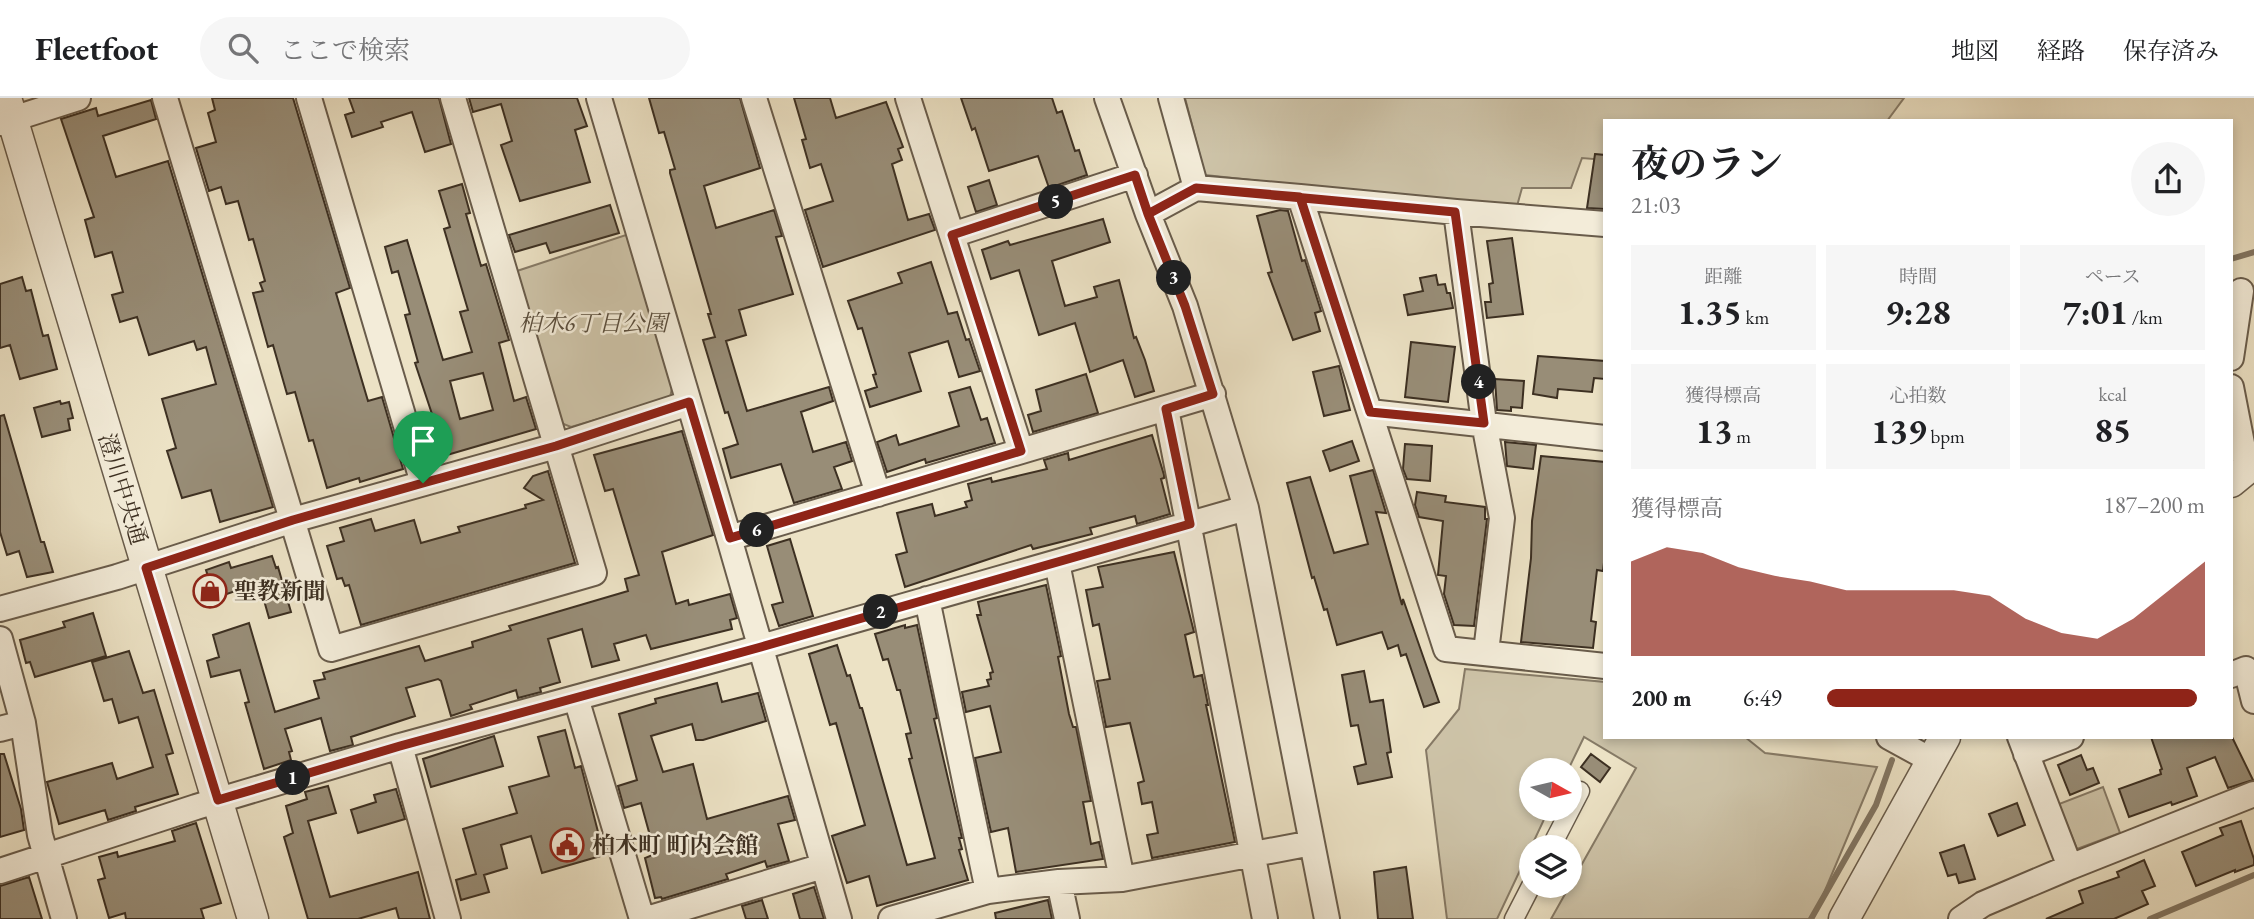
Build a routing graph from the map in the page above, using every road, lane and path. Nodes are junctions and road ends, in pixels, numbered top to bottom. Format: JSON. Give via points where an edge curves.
{"nodes":[{"id":1,"x":78,"y":98,"type":"edge"},
{"id":2,"x":165,"y":98,"type":"edge"},
{"id":3,"x":309,"y":98,"type":"edge"},
{"id":4,"x":453,"y":98,"type":"edge"},
{"id":5,"x":598,"y":98,"type":"edge"},
{"id":6,"x":754,"y":98,"type":"edge"},
{"id":7,"x":908,"y":98,"type":"edge"},
{"id":8,"x":1107,"y":98,"type":"edge"},
{"id":9,"x":1171,"y":98,"type":"edge"},
{"id":10,"x":6,"y":113,"type":"edge"},
{"id":11,"x":1135,"y":175,"type":"junction"},
{"id":12,"x":1196,"y":188,"type":"junction"},
{"id":13,"x":1300,"y":197,"type":"junction"},
{"id":14,"x":1455,"y":212,"type":"junction"},
{"id":15,"x":1148,"y":214,"type":"junction"},
{"id":16,"x":1603,"y":224,"type":"edge"},
{"id":17,"x":952,"y":235,"type":"junction"},
{"id":18,"x":2241,"y":291,"type":"dead end"},
{"id":19,"x":2233,"y":345,"type":"edge"},
{"id":20,"x":1213,"y":394,"type":"junction"},
{"id":21,"x":2233,"y":400,"type":"edge"},
{"id":22,"x":689,"y":402,"type":"junction"},
{"id":23,"x":1166,"y":409,"type":"junction"},
{"id":24,"x":1370,"y":412,"type":"junction"},
{"id":25,"x":1484,"y":423,"type":"junction"},
{"id":26,"x":1603,"y":438,"type":"edge"},
{"id":27,"x":556,"y":446,"type":"junction"},
{"id":28,"x":1021,"y":451,"type":"junction"},
{"id":29,"x":2244,"y":471,"type":"edge"},
{"id":30,"x":423,"y":483,"type":"junction"},
{"id":31,"x":878,"y":494,"type":"junction"},
{"id":32,"x":1247,"y":508,"type":"junction"},
{"id":33,"x":293,"y":520,"type":"junction"},
{"id":34,"x":1190,"y":524,"type":"junction"},
{"id":35,"x":730,"y":538,"type":"junction"},
{"id":36,"x":1057,"y":563,"type":"junction"},
{"id":37,"x":146,"y":568,"type":"junction"},
{"id":38,"x":927,"y":599,"type":"junction"},
{"id":39,"x":0,"y":609,"type":"edge"},
{"id":40,"x":0,"y":639,"type":"edge"},
{"id":41,"x":761,"y":647,"type":"junction"},
{"id":42,"x":1486,"y":652,"type":"junction"},
{"id":43,"x":1603,"y":666,"type":"edge"},
{"id":44,"x":2233,"y":674,"type":"edge"},
{"id":45,"x":576,"y":698,"type":"junction"},
{"id":46,"x":2254,"y":701,"type":"edge"},
{"id":47,"x":12,"y":726,"type":"edge"},
{"id":48,"x":1898,"y":739,"type":"edge"},
{"id":49,"x":2059,"y":739,"type":"edge"},
{"id":50,"x":2023,"y":745,"type":"edge"},
{"id":51,"x":400,"y":746,"type":"junction"},
{"id":52,"x":1938,"y":748,"type":"edge"},
{"id":53,"x":2254,"y":794,"type":"edge"},
{"id":54,"x":218,"y":800,"type":"junction"},
{"id":55,"x":1312,"y":843,"type":"junction"},
{"id":56,"x":1252,"y":854,"type":"junction"},
{"id":57,"x":47,"y":856,"type":"junction"},
{"id":58,"x":823,"y":866,"type":"junction"},
{"id":59,"x":2070,"y":867,"type":"junction"},
{"id":60,"x":0,"y":871,"type":"edge"},
{"id":61,"x":1122,"y":879,"type":"junction"},
{"id":62,"x":1059,"y":882,"type":"junction"},
{"id":63,"x":988,"y":891,"type":"junction"},
{"id":64,"x":1525,"y":898,"type":"edge"},
{"id":65,"x":64,"y":919,"type":"edge"},
{"id":66,"x":253,"y":919,"type":"edge"},
{"id":67,"x":448,"y":919,"type":"edge"},
{"id":68,"x":644,"y":919,"type":"edge"},
{"id":69,"x":839,"y":919,"type":"edge"},
{"id":70,"x":891,"y":919,"type":"edge"},
{"id":71,"x":1067,"y":919,"type":"edge"},
{"id":72,"x":1265,"y":919,"type":"edge"},
{"id":73,"x":1327,"y":919,"type":"edge"},
{"id":74,"x":1514,"y":919,"type":"edge"},
{"id":75,"x":1844,"y":919,"type":"edge"},
{"id":76,"x":1961,"y":919,"type":"edge"}],
"edges":[{"from":1,"to":10,"type":"street"},
{"from":2,"to":33,"type":"street"},
{"from":3,"to":30,"type":"street"},
{"from":4,"to":27,"type":"street"},
{"from":5,"to":22,"type":"street"},
{"from":6,"to":31,"type":"street"},
{"from":7,"to":17,"type":"street"},
{"from":8,"to":11,"type":"street"},
{"from":9,"to":12,"type":"street"},
{"from":10,"to":37,"type":"street","name":"澄川中央通"},
{"from":11,"to":15,"type":"street"},
{"from":11,"to":17,"type":"street"},
{"from":12,"to":13,"type":"street"},
{"from":12,"to":15,"type":"street"},
{"from":13,"to":14,"type":"street"},
{"from":13,"to":24,"type":"street"},
{"from":14,"to":16,"type":"street"},
{"from":14,"to":25,"type":"street"},
{"from":15,"to":20,"type":"street","via":[[1185,306]]},
{"from":17,"to":28,"type":"street"},
{"from":18,"to":19,"type":"street"},
{"from":20,"to":23,"type":"street"},
{"from":20,"to":32,"type":"street"},
{"from":21,"to":29,"type":"street"},
{"from":22,"to":27,"type":"street"},
{"from":22,"to":35,"type":"street"},
{"from":23,"to":28,"type":"street"},
{"from":23,"to":34,"type":"street"},
{"from":24,"to":25,"type":"street"},
{"from":24,"to":42,"type":"street","via":[[1446,649]]},
{"from":25,"to":26,"type":"street"},
{"from":25,"to":42,"type":"street","via":[[1502,518]]},
{"from":27,"to":30,"type":"street"},
{"from":27,"to":33,"type":"street","via":[[594,573],[331,649]]},
{"from":28,"to":31,"type":"street"},
{"from":30,"to":33,"type":"street"},
{"from":31,"to":35,"type":"street"},
{"from":32,"to":34,"type":"street"},
{"from":32,"to":55,"type":"street"},
{"from":33,"to":37,"type":"street"},
{"from":34,"to":36,"type":"street"},
{"from":34,"to":56,"type":"street"},
{"from":35,"to":41,"type":"street"},
{"from":36,"to":38,"type":"street"},
{"from":36,"to":61,"type":"street"},
{"from":37,"to":39,"type":"street"},
{"from":37,"to":54,"type":"street","name":"澄川中央通"},
{"from":38,"to":41,"type":"street"},
{"from":38,"to":63,"type":"street"},
{"from":40,"to":47,"type":"street"},
{"from":41,"to":45,"type":"street"},
{"from":41,"to":58,"type":"street"},
{"from":42,"to":43,"type":"street"},
{"from":44,"to":46,"type":"street","via":[[2246,669]]},
{"from":45,"to":51,"type":"street"},
{"from":45,"to":68,"type":"street"},
{"from":47,"to":57,"type":"street"},
{"from":48,"to":52,"type":"street"},
{"from":49,"to":50,"type":"street"},
{"from":50,"to":59,"type":"street"},
{"from":51,"to":54,"type":"street"},
{"from":51,"to":67,"type":"street"},
{"from":52,"to":75,"type":"street"},
{"from":53,"to":59,"type":"street"},
{"from":54,"to":57,"type":"street"},
{"from":54,"to":66,"type":"street","name":"澄川中央通"},
{"from":55,"to":56,"type":"street"},
{"from":55,"to":73,"type":"street"},
{"from":56,"to":61,"type":"street"},
{"from":56,"to":72,"type":"street"},
{"from":57,"to":60,"type":"street"},
{"from":57,"to":65,"type":"street"},
{"from":58,"to":68,"type":"street"},
{"from":58,"to":69,"type":"street"},
{"from":59,"to":76,"type":"street","via":[[1983,904]]},
{"from":61,"to":62,"type":"street"},
{"from":62,"to":63,"type":"street"},
{"from":62,"to":71,"type":"street"},
{"from":63,"to":70,"type":"street"},
{"from":64,"to":74,"type":"street"}]}
